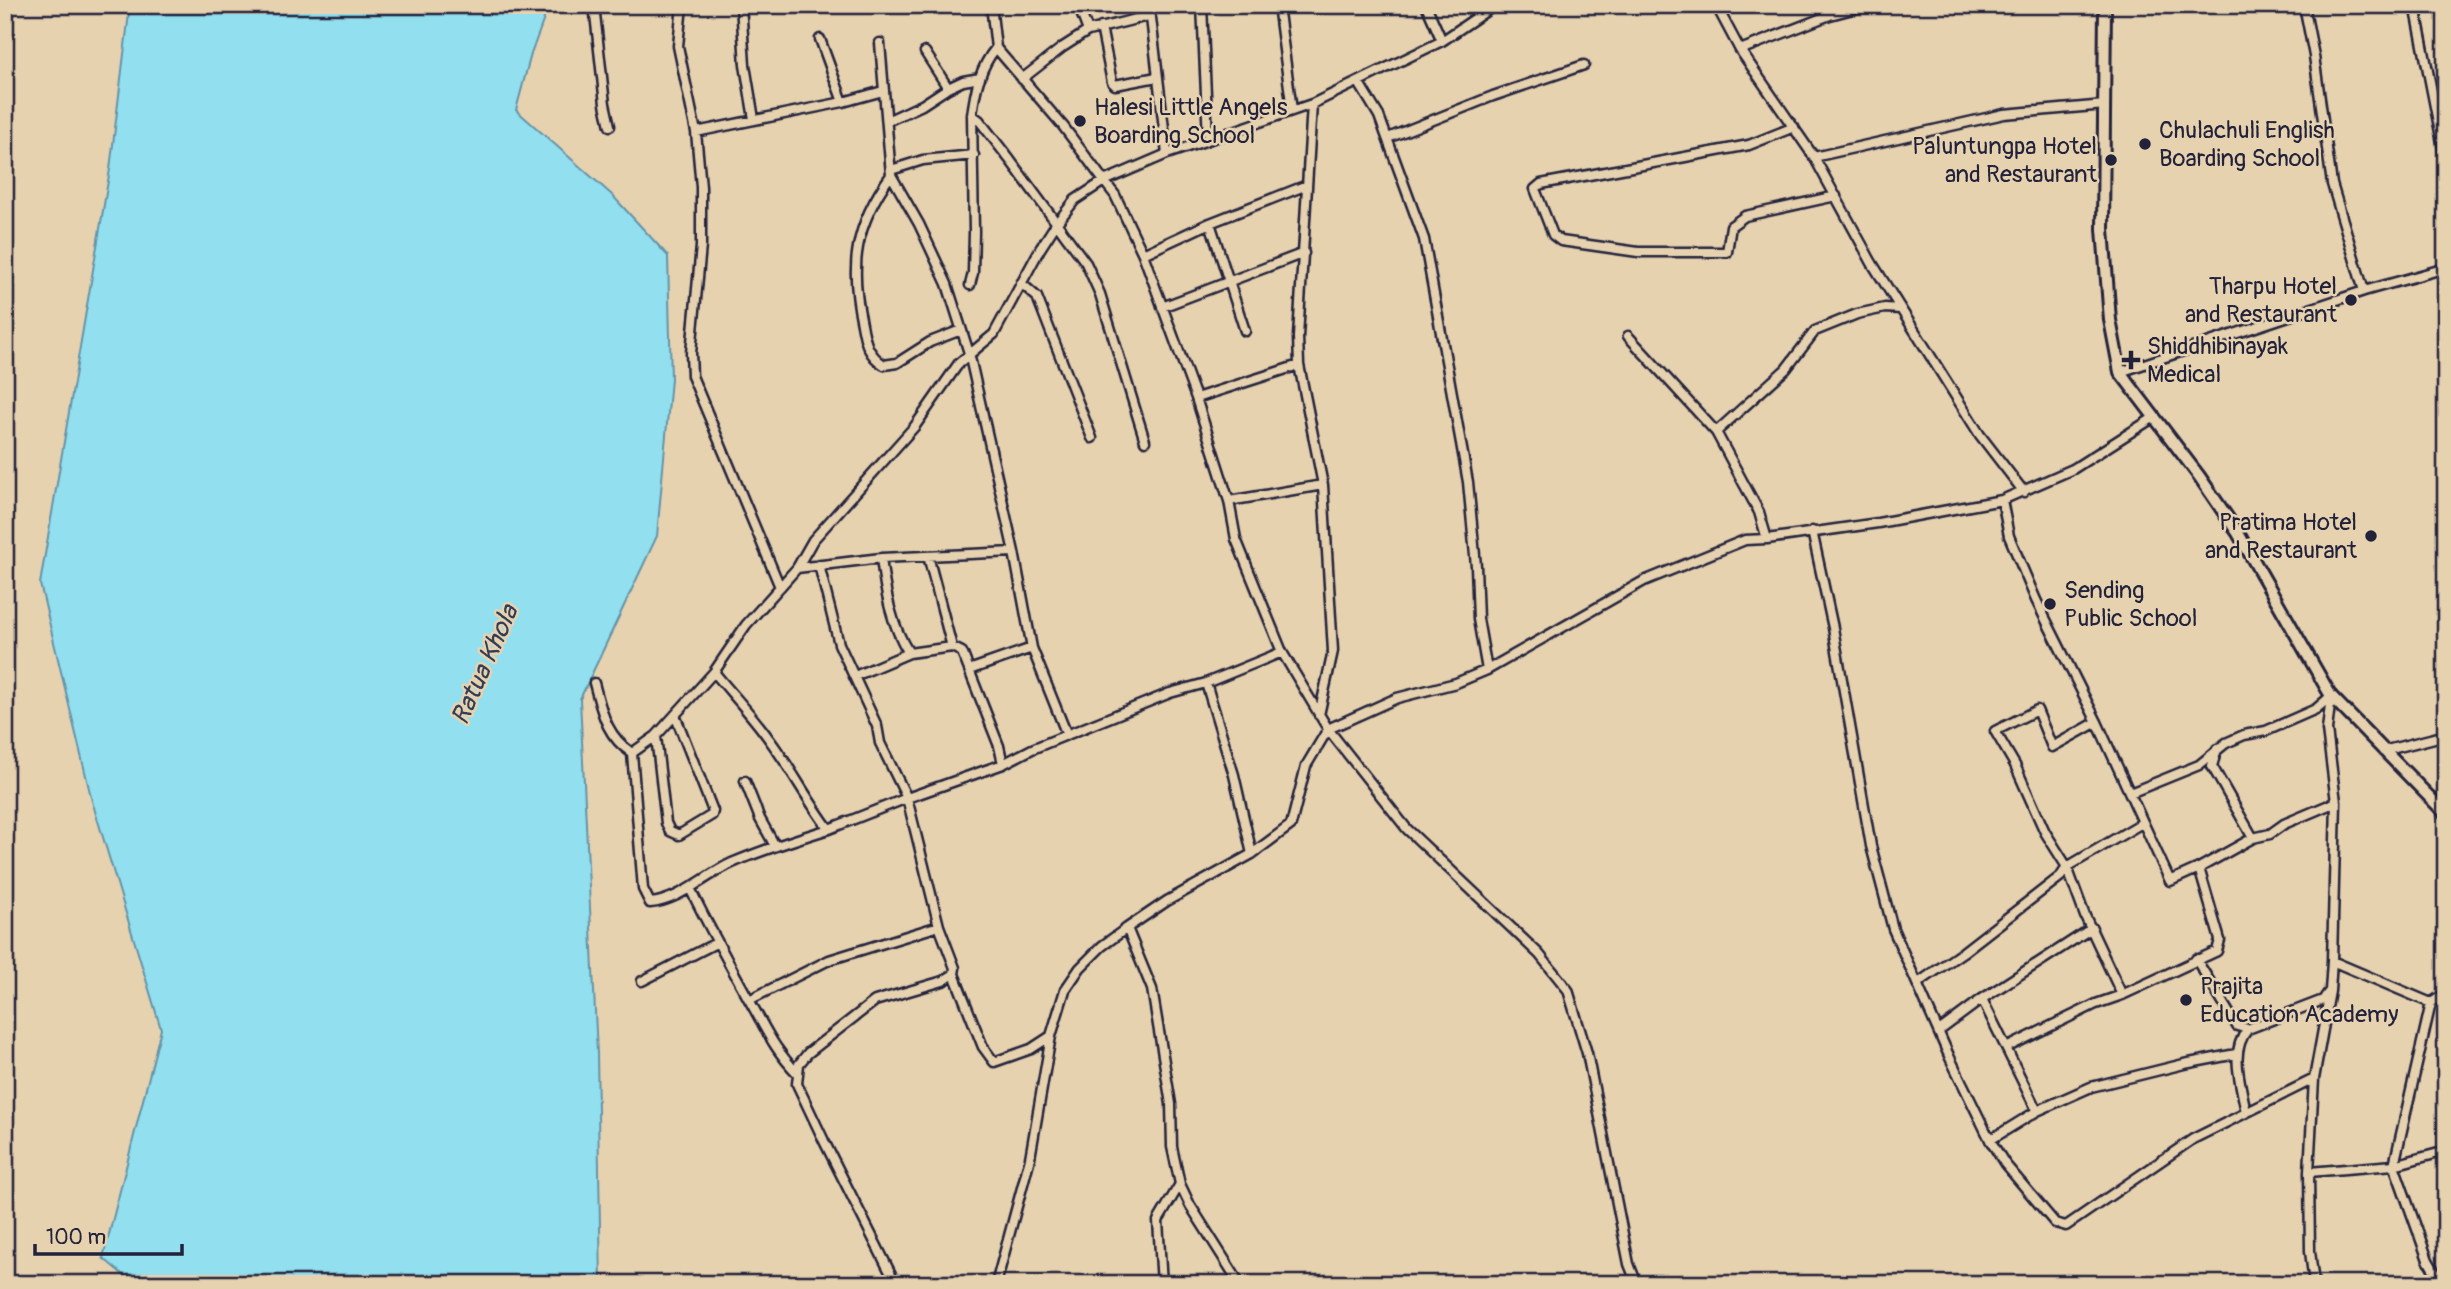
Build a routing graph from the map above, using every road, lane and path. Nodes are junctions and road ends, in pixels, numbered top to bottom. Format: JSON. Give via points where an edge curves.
{"nodes":[{"id":1,"x":594,"y":5,"type":"edge"},
{"id":2,"x":682,"y":5,"type":"edge"},
{"id":3,"x":741,"y":5,"type":"edge"},
{"id":4,"x":991,"y":5,"type":"edge"},
{"id":5,"x":1078,"y":5,"type":"edge"},
{"id":6,"x":1202,"y":5,"type":"edge"},
{"id":7,"x":1278,"y":5,"type":"edge"},
{"id":8,"x":1426,"y":5,"type":"edge"},
{"id":9,"x":1495,"y":5,"type":"edge"},
{"id":10,"x":1716,"y":5,"type":"edge"},
{"id":11,"x":1868,"y":5,"type":"edge"},
{"id":12,"x":2105,"y":5,"type":"edge"},
{"id":13,"x":2304,"y":5,"type":"edge"},
{"id":14,"x":2415,"y":5,"type":"edge"},
{"id":15,"x":1101,"y":27,"type":"junction"},
{"id":16,"x":1088,"y":31,"type":"junction"},
{"id":17,"x":820,"y":39,"type":"dead end"},
{"id":18,"x":1442,"y":41,"type":"junction"},
{"id":19,"x":880,"y":43,"type":"dead end"},
{"id":20,"x":996,"y":48,"type":"junction"},
{"id":21,"x":1740,"y":50,"type":"junction"},
{"id":22,"x":925,"y":52,"type":"dead end"},
{"id":23,"x":1584,"y":65,"type":"dead end"},
{"id":24,"x":1157,"y":77,"type":"junction"},
{"id":25,"x":980,"y":78,"type":"junction"},
{"id":26,"x":1022,"y":79,"type":"junction"},
{"id":27,"x":1359,"y":83,"type":"junction"},
{"id":28,"x":948,"y":88,"type":"junction"},
{"id":29,"x":883,"y":91,"type":"junction"},
{"id":30,"x":843,"y":102,"type":"junction"},
{"id":31,"x":1312,"y":104,"type":"junction"},
{"id":32,"x":2105,"y":104,"type":"junction"},
{"id":33,"x":1292,"y":110,"type":"junction"},
{"id":34,"x":972,"y":115,"type":"junction"},
{"id":35,"x":754,"y":119,"type":"junction"},
{"id":36,"x":887,"y":121,"type":"junction"},
{"id":37,"x":610,"y":126,"type":"dead end"},
{"id":38,"x":1794,"y":127,"type":"junction"},
{"id":39,"x":696,"y":132,"type":"junction"},
{"id":40,"x":1388,"y":138,"type":"junction"},
{"id":41,"x":1208,"y":139,"type":"junction"},
{"id":42,"x":1167,"y":154,"type":"junction"},
{"id":43,"x":974,"y":155,"type":"junction"},
{"id":44,"x":1814,"y":156,"type":"junction"},
{"id":45,"x":2446,"y":163,"type":"edge"},
{"id":46,"x":891,"y":172,"type":"junction"},
{"id":47,"x":1104,"y":181,"type":"junction"},
{"id":48,"x":1307,"y":185,"type":"junction"},
{"id":49,"x":1836,"y":196,"type":"junction"},
{"id":50,"x":1210,"y":223,"type":"junction"},
{"id":51,"x":1056,"y":224,"type":"junction"},
{"id":52,"x":1304,"y":253,"type":"junction"},
{"id":53,"x":1143,"y":254,"type":"junction"},
{"id":54,"x":2446,"y":268,"type":"edge"},
{"id":55,"x":1229,"y":280,"type":"junction"},
{"id":56,"x":1021,"y":283,"type":"junction"},
{"id":57,"x":970,"y":285,"type":"dead end"},
{"id":58,"x":2364,"y":291,"type":"junction"},
{"id":59,"x":1163,"y":307,"type":"junction"},
{"id":60,"x":1900,"y":309,"type":"junction"},
{"id":61,"x":961,"y":330,"type":"junction"},
{"id":62,"x":1245,"y":331,"type":"dead end"},
{"id":63,"x":1628,"y":336,"type":"dead end"},
{"id":64,"x":969,"y":353,"type":"junction"},
{"id":65,"x":1299,"y":365,"type":"junction"},
{"id":66,"x":2120,"y":372,"type":"junction"},
{"id":67,"x":1196,"y":398,"type":"junction"},
{"id":68,"x":2153,"y":418,"type":"junction"},
{"id":69,"x":1716,"y":432,"type":"junction"},
{"id":70,"x":1091,"y":438,"type":"dead end"},
{"id":71,"x":1145,"y":441,"type":"dead end"},
{"id":72,"x":1323,"y":485,"type":"junction"},
{"id":73,"x":2024,"y":492,"type":"junction"},
{"id":74,"x":2002,"y":500,"type":"junction"},
{"id":75,"x":1229,"y":501,"type":"junction"},
{"id":76,"x":1812,"y":531,"type":"junction"},
{"id":77,"x":1767,"y":539,"type":"junction"},
{"id":78,"x":1014,"y":552,"type":"junction"},
{"id":79,"x":928,"y":556,"type":"junction"},
{"id":80,"x":881,"y":558,"type":"junction"},
{"id":81,"x":820,"y":565,"type":"junction"},
{"id":82,"x":797,"y":568,"type":"junction"},
{"id":83,"x":780,"y":587,"type":"junction"},
{"id":84,"x":952,"y":647,"type":"junction"},
{"id":85,"x":1032,"y":648,"type":"junction"},
{"id":86,"x":1282,"y":652,"type":"junction"},
{"id":87,"x":909,"y":653,"type":"junction"},
{"id":88,"x":969,"y":670,"type":"junction"},
{"id":89,"x":1487,"y":670,"type":"junction"},
{"id":90,"x":713,"y":673,"type":"junction"},
{"id":91,"x":855,"y":676,"type":"junction"},
{"id":92,"x":1206,"y":683,"type":"junction"},
{"id":93,"x":594,"y":684,"type":"dead end"},
{"id":94,"x":2331,"y":696,"type":"junction"},
{"id":95,"x":675,"y":715,"type":"junction"},
{"id":96,"x":1319,"y":715,"type":"junction"},
{"id":97,"x":2097,"y":722,"type":"junction"},
{"id":98,"x":1328,"y":729,"type":"junction"},
{"id":99,"x":1067,"y":735,"type":"junction"},
{"id":100,"x":2446,"y":735,"type":"edge"},
{"id":101,"x":656,"y":736,"type":"junction"},
{"id":102,"x":2217,"y":749,"type":"junction"},
{"id":103,"x":2384,"y":751,"type":"junction"},
{"id":104,"x":632,"y":753,"type":"junction"},
{"id":105,"x":1003,"y":764,"type":"junction"},
{"id":106,"x":745,"y":781,"type":"dead end"},
{"id":107,"x":2130,"y":793,"type":"junction"},
{"id":108,"x":907,"y":798,"type":"junction"},
{"id":109,"x":2336,"y":802,"type":"junction"},
{"id":110,"x":2446,"y":814,"type":"edge"},
{"id":111,"x":2142,"y":822,"type":"junction"},
{"id":112,"x":829,"y":829,"type":"junction"},
{"id":113,"x":2253,"y":838,"type":"junction"},
{"id":114,"x":775,"y":846,"type":"junction"},
{"id":115,"x":1252,"y":854,"type":"junction"},
{"id":116,"x":2067,"y":867,"type":"junction"},
{"id":117,"x":2199,"y":868,"type":"junction"},
{"id":118,"x":690,"y":888,"type":"junction"},
{"id":119,"x":939,"y":926,"type":"junction"},
{"id":120,"x":1127,"y":928,"type":"junction"},
{"id":121,"x":2092,"y":928,"type":"junction"},
{"id":122,"x":716,"y":943,"type":"junction"},
{"id":123,"x":2196,"y":959,"type":"junction"},
{"id":124,"x":2332,"y":961,"type":"junction"},
{"id":125,"x":954,"y":974,"type":"junction"},
{"id":126,"x":642,"y":981,"type":"dead end"},
{"id":127,"x":1918,"y":983,"type":"junction"},
{"id":128,"x":2330,"y":991,"type":"junction"},
{"id":129,"x":2446,"y":993,"type":"edge"},
{"id":130,"x":2122,"y":995,"type":"junction"},
{"id":131,"x":1982,"y":999,"type":"junction"},
{"id":132,"x":749,"y":1000,"type":"junction"},
{"id":133,"x":2431,"y":1003,"type":"junction"},
{"id":134,"x":2248,"y":1029,"type":"junction"},
{"id":135,"x":1939,"y":1031,"type":"junction"},
{"id":136,"x":1051,"y":1035,"type":"junction"},
{"id":137,"x":2006,"y":1048,"type":"junction"},
{"id":138,"x":2236,"y":1054,"type":"junction"},
{"id":139,"x":798,"y":1074,"type":"junction"},
{"id":140,"x":2315,"y":1079,"type":"junction"},
{"id":141,"x":2037,"y":1111,"type":"junction"},
{"id":142,"x":2246,"y":1113,"type":"junction"},
{"id":143,"x":1986,"y":1126,"type":"dead end"},
{"id":144,"x":1990,"y":1140,"type":"junction"},
{"id":145,"x":2446,"y":1151,"type":"edge"},
{"id":146,"x":2394,"y":1165,"type":"junction"},
{"id":147,"x":2309,"y":1172,"type":"junction"},
{"id":148,"x":1180,"y":1184,"type":"junction"},
{"id":149,"x":896,"y":1284,"type":"edge"},
{"id":150,"x":996,"y":1284,"type":"edge"},
{"id":151,"x":1162,"y":1284,"type":"edge"},
{"id":152,"x":1240,"y":1284,"type":"edge"},
{"id":153,"x":1637,"y":1284,"type":"edge"},
{"id":154,"x":2314,"y":1284,"type":"edge"},
{"id":155,"x":2442,"y":1284,"type":"edge"}],
"edges":[{"from":1,"to":37,"type":"street"},
{"from":2,"to":39,"type":"street","via":[[678,46]]},
{"from":3,"to":35,"type":"street"},
{"from":4,"to":20,"type":"street"},
{"from":5,"to":16,"type":"street"},
{"from":6,"to":41,"type":"street"},
{"from":7,"to":33,"type":"street"},
{"from":8,"to":18,"type":"street"},
{"from":9,"to":18,"type":"street"},
{"from":10,"to":21,"type":"street"},
{"from":11,"to":21,"type":"street"},
{"from":12,"to":32,"type":"street"},
{"from":13,"to":58,"type":"street","via":[[2332,184]]},
{"from":14,"to":45,"type":"street"},
{"from":15,"to":16,"type":"street"},
{"from":15,"to":24,"type":"street","via":[[1115,85]]},
{"from":15,"to":24,"type":"street","via":[[1152,18]]},
{"from":16,"to":26,"type":"street"},
{"from":17,"to":30,"type":"street"},
{"from":18,"to":27,"type":"street"},
{"from":19,"to":29,"type":"street"},
{"from":20,"to":25,"type":"street"},
{"from":20,"to":26,"type":"street"},
{"from":21,"to":38,"type":"street"},
{"from":22,"to":28,"type":"street"},
{"from":23,"to":40,"type":"street"},
{"from":24,"to":42,"type":"street"},
{"from":25,"to":28,"type":"street"},
{"from":25,"to":34,"type":"street"},
{"from":26,"to":47,"type":"street"},
{"from":27,"to":31,"type":"street"},
{"from":27,"to":40,"type":"street"},
{"from":28,"to":36,"type":"street"},
{"from":29,"to":30,"type":"street"},
{"from":29,"to":36,"type":"street"},
{"from":30,"to":35,"type":"street"},
{"from":31,"to":33,"type":"street"},
{"from":31,"to":48,"type":"street"},
{"from":32,"to":44,"type":"street","via":[[2004,114]]},
{"from":32,"to":66,"type":"street","via":[[2103,229],[2110,320]]},
{"from":33,"to":41,"type":"street"},
{"from":34,"to":43,"type":"street"},
{"from":34,"to":51,"type":"street"},
{"from":35,"to":39,"type":"street"},
{"from":36,"to":46,"type":"street"},
{"from":38,"to":44,"type":"street"},
{"from":38,"to":49,"type":"street","via":[[1749,145],[1541,184],[1535,189],[1553,235],[1561,241],[1638,252],[1727,252],[1731,226],[1745,216]]},
{"from":39,"to":83,"type":"street","via":[[701,246],[692,376]]},
{"from":40,"to":89,"type":"street","via":[[1424,239],[1468,482],[1478,619]]},
{"from":41,"to":42,"type":"street"},
{"from":42,"to":47,"type":"street"},
{"from":43,"to":46,"type":"street","via":[[923,160]]},
{"from":43,"to":57,"type":"street"},
{"from":44,"to":49,"type":"street"},
{"from":46,"to":61,"type":"street","via":[[937,261]]},
{"from":46,"to":61,"type":"street","via":[[860,235],[854,266],[867,347],[884,365],[897,363],[930,342]]},
{"from":47,"to":51,"type":"street","via":[[1075,200]]},
{"from":47,"to":53,"type":"street"},
{"from":48,"to":50,"type":"street"},
{"from":48,"to":52,"type":"street"},
{"from":49,"to":60,"type":"street"},
{"from":50,"to":53,"type":"street"},
{"from":50,"to":55,"type":"street"},
{"from":51,"to":56,"type":"street"},
{"from":51,"to":71,"type":"street","via":[[1086,263],[1100,294]]},
{"from":52,"to":55,"type":"street"},
{"from":52,"to":65,"type":"street"},
{"from":53,"to":59,"type":"street"},
{"from":54,"to":58,"type":"street"},
{"from":55,"to":59,"type":"street"},
{"from":55,"to":62,"type":"street"},
{"from":56,"to":64,"type":"street","via":[[994,334]]},
{"from":56,"to":70,"type":"street","via":[[1037,297]]},
{"from":58,"to":66,"type":"street"},
{"from":59,"to":67,"type":"street"},
{"from":60,"to":69,"type":"street","via":[[1857,314],[1815,331],[1786,369]]},
{"from":60,"to":73,"type":"street","via":[[1980,435]]},
{"from":61,"to":64,"type":"street"},
{"from":63,"to":69,"type":"street"},
{"from":64,"to":78,"type":"street"},
{"from":64,"to":82,"type":"street","via":[[915,426],[813,540]]},
{"from":65,"to":67,"type":"street"},
{"from":65,"to":72,"type":"street"},
{"from":66,"to":68,"type":"street"},
{"from":67,"to":75,"type":"street"},
{"from":68,"to":73,"type":"street","via":[[2073,469]]},
{"from":68,"to":94,"type":"street","via":[[2238,533]]},
{"from":69,"to":77,"type":"street","via":[[1759,512]]},
{"from":72,"to":75,"type":"street"},
{"from":72,"to":96,"type":"street","via":[[1333,651]]},
{"from":73,"to":74,"type":"street"},
{"from":74,"to":76,"type":"street"},
{"from":74,"to":97,"type":"street","via":[[2009,536],[2036,600]]},
{"from":75,"to":86,"type":"street","via":[[1236,539]]},
{"from":76,"to":77,"type":"street"},
{"from":76,"to":127,"type":"street","via":[[1871,846],[1893,929]]},
{"from":77,"to":89,"type":"street","via":[[1745,540],[1644,581]]},
{"from":78,"to":79,"type":"street"},
{"from":78,"to":85,"type":"street"},
{"from":79,"to":80,"type":"street"},
{"from":79,"to":84,"type":"street"},
{"from":80,"to":81,"type":"street"},
{"from":80,"to":87,"type":"street","via":[[894,621]]},
{"from":81,"to":82,"type":"street"},
{"from":81,"to":91,"type":"street","via":[[839,644]]},
{"from":82,"to":83,"type":"street"},
{"from":83,"to":90,"type":"street"},
{"from":84,"to":87,"type":"street"},
{"from":84,"to":88,"type":"street","via":[[962,652]]},
{"from":85,"to":88,"type":"street"},
{"from":85,"to":99,"type":"street"},
{"from":86,"to":92,"type":"street"},
{"from":86,"to":96,"type":"street"},
{"from":87,"to":91,"type":"street"},
{"from":88,"to":105,"type":"street"},
{"from":89,"to":98,"type":"street","via":[[1397,698]]},
{"from":90,"to":95,"type":"street"},
{"from":90,"to":112,"type":"street","via":[[768,737]]},
{"from":91,"to":108,"type":"street"},
{"from":92,"to":99,"type":"street"},
{"from":92,"to":115,"type":"street"},
{"from":93,"to":104,"type":"street","via":[[612,734]]},
{"from":94,"to":102,"type":"street","via":[[2294,720],[2244,735]]},
{"from":94,"to":103,"type":"street"},
{"from":94,"to":109,"type":"street","via":[[2327,730]]},
{"from":95,"to":101,"type":"street"},
{"from":95,"to":101,"type":"street","via":[[713,811],[679,835],[666,823]]},
{"from":96,"to":98,"type":"street"},
{"from":97,"to":107,"type":"street"},
{"from":97,"to":116,"type":"street","via":[[2052,747],[2037,710],[1995,731]]},
{"from":98,"to":115,"type":"street","via":[[1306,766],[1291,825]]},
{"from":98,"to":153,"type":"street","via":[[1407,829],[1539,954],[1567,990],[1587,1054],[1629,1264]]},
{"from":99,"to":105,"type":"street"},
{"from":100,"to":103,"type":"street"},
{"from":101,"to":104,"type":"street"},
{"from":102,"to":107,"type":"street","via":[[2199,765]]},
{"from":102,"to":113,"type":"street","via":[[2212,766]]},
{"from":103,"to":110,"type":"street"},
{"from":104,"to":118,"type":"street","via":[[643,889],[650,903]]},
{"from":105,"to":108,"type":"street"},
{"from":106,"to":114,"type":"street"},
{"from":107,"to":111,"type":"street"},
{"from":108,"to":112,"type":"street"},
{"from":108,"to":119,"type":"street"},
{"from":109,"to":113,"type":"street"},
{"from":109,"to":124,"type":"street"},
{"from":111,"to":116,"type":"street"},
{"from":111,"to":117,"type":"street","via":[[2170,881]]},
{"from":112,"to":114,"type":"street"},
{"from":113,"to":117,"type":"street"},
{"from":114,"to":118,"type":"street","via":[[730,864]]},
{"from":115,"to":120,"type":"street"},
{"from":116,"to":121,"type":"street"},
{"from":116,"to":127,"type":"street"},
{"from":117,"to":123,"type":"street","via":[[2220,940],[2217,951]]},
{"from":118,"to":122,"type":"street"},
{"from":119,"to":125,"type":"street"},
{"from":119,"to":132,"type":"street","via":[[829,960]]},
{"from":120,"to":136,"type":"street","via":[[1102,946],[1065,990]]},
{"from":120,"to":148,"type":"street","via":[[1152,989]]},
{"from":121,"to":130,"type":"street"},
{"from":121,"to":131,"type":"street"},
{"from":122,"to":126,"type":"street"},
{"from":122,"to":132,"type":"street"},
{"from":123,"to":130,"type":"street"},
{"from":123,"to":134,"type":"street","via":[[2237,1026]]},
{"from":124,"to":128,"type":"street"},
{"from":124,"to":133,"type":"street"},
{"from":125,"to":136,"type":"street","via":[[983,1047],[994,1062],[1031,1049]]},
{"from":125,"to":139,"type":"street","via":[[875,1002],[807,1053]]},
{"from":127,"to":135,"type":"street"},
{"from":128,"to":134,"type":"street","via":[[2323,1000]]},
{"from":128,"to":140,"type":"street"},
{"from":129,"to":133,"type":"street"},
{"from":130,"to":137,"type":"street"},
{"from":131,"to":135,"type":"street"},
{"from":131,"to":137,"type":"street"},
{"from":132,"to":139,"type":"street","via":[[779,1054]]},
{"from":133,"to":146,"type":"street"},
{"from":134,"to":138,"type":"street"},
{"from":135,"to":144,"type":"street"},
{"from":136,"to":150,"type":"street","via":[[1030,1158]]},
{"from":137,"to":141,"type":"street"},
{"from":138,"to":141,"type":"street","via":[[2091,1087]]},
{"from":138,"to":142,"type":"street"},
{"from":139,"to":149,"type":"street","via":[[797,1084]]},
{"from":140,"to":142,"type":"street"},
{"from":140,"to":147,"type":"street"},
{"from":141,"to":144,"type":"street"},
{"from":142,"to":144,"type":"street","via":[[2193,1139],[2066,1226],[2055,1223]]},
{"from":143,"to":144,"type":"street"},
{"from":145,"to":146,"type":"street"},
{"from":146,"to":147,"type":"street"},
{"from":146,"to":155,"type":"street","via":[[2428,1260]]},
{"from":147,"to":154,"type":"street"},
{"from":148,"to":151,"type":"street","via":[[1158,1221]]},
{"from":148,"to":152,"type":"street"}]}
